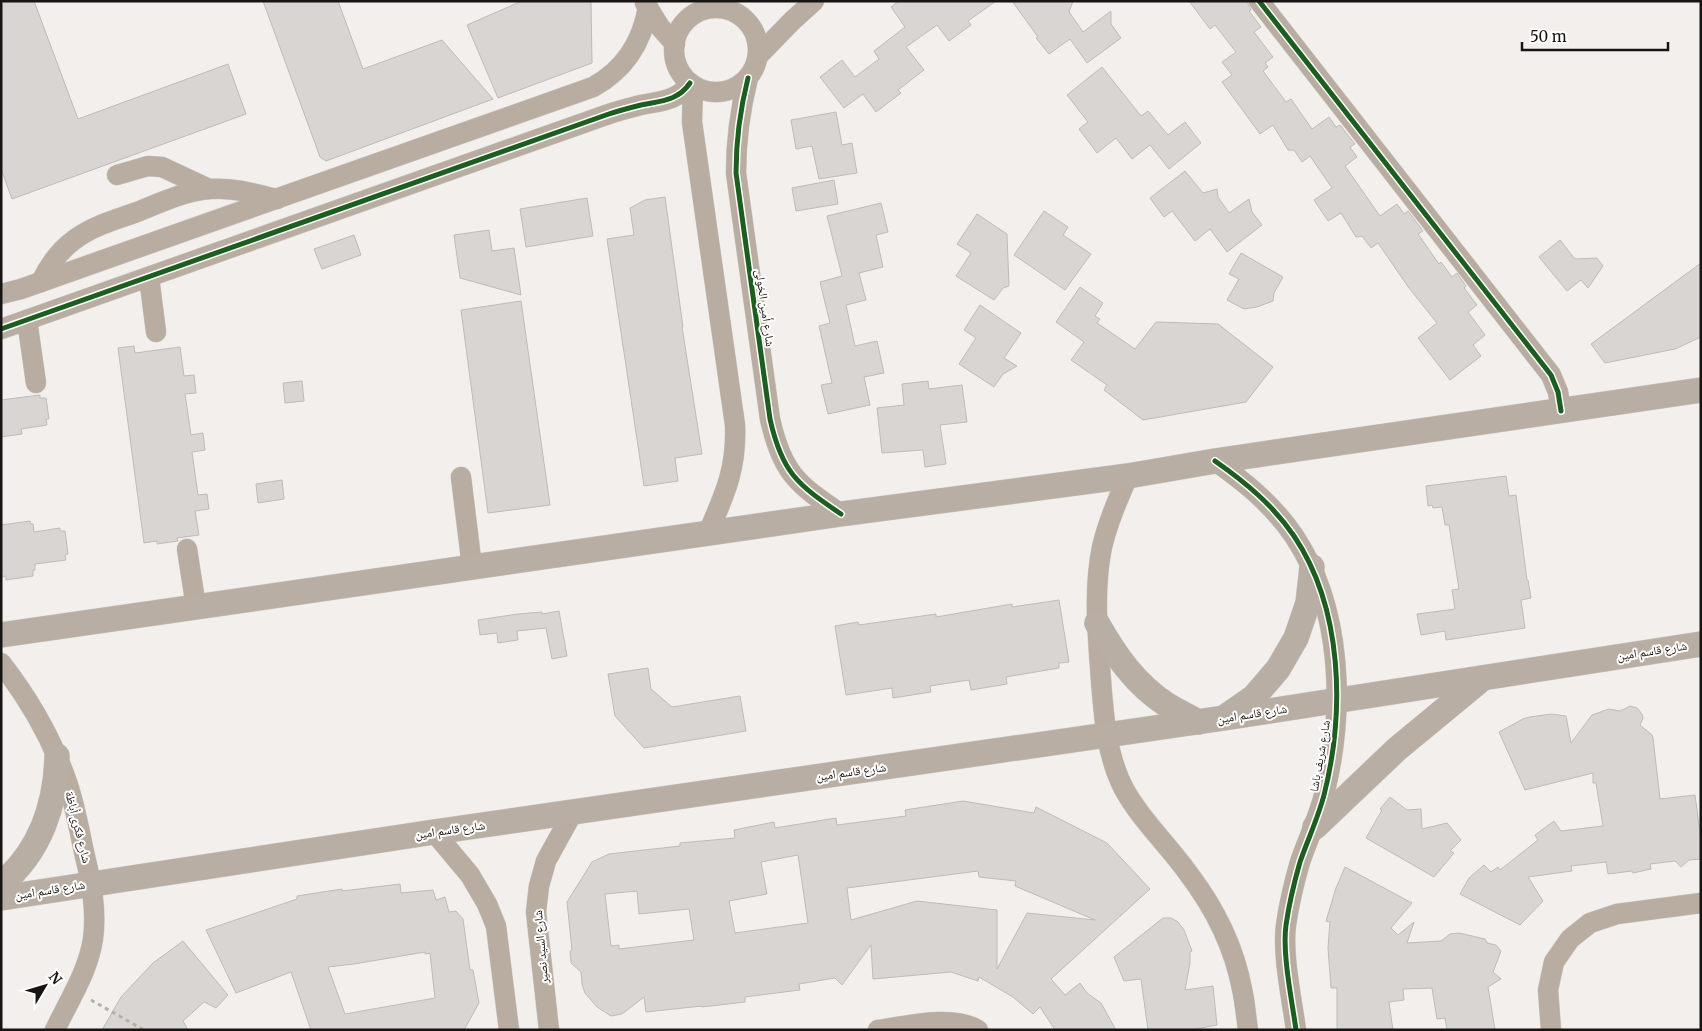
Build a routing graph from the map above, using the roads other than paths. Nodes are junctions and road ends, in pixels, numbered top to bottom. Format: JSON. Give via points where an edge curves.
{"nodes":[{"id":1,"x":814,"y":1,"type":"edge"},
{"id":2,"x":1259,"y":1,"type":"edge"},
{"id":3,"x":646,"y":4,"type":"edge"},
{"id":4,"x":714,"y":5,"type":"edge"},
{"id":5,"x":675,"y":44,"type":"junction"},
{"id":6,"x":758,"y":56,"type":"junction"},
{"id":7,"x":748,"y":78,"type":"junction"},
{"id":8,"x":692,"y":84,"type":"junction"},
{"id":9,"x":209,"y":189,"type":"junction"},
{"id":10,"x":278,"y":199,"type":"junction"},
{"id":11,"x":168,"y":200,"type":"junction"},
{"id":12,"x":149,"y":277,"type":"junction"},
{"id":13,"x":42,"y":282,"type":"junction"},
{"id":14,"x":1,"y":294,"type":"edge"},
{"id":15,"x":27,"y":320,"type":"junction"},
{"id":16,"x":1,"y":329,"type":"edge"},
{"id":17,"x":156,"y":332,"type":"dead end"},
{"id":18,"x":36,"y":382,"type":"dead end"},
{"id":19,"x":1701,"y":390,"type":"edge"},
{"id":20,"x":1561,"y":411,"type":"junction"},
{"id":21,"x":1215,"y":461,"type":"junction"},
{"id":22,"x":1128,"y":476,"type":"junction"},
{"id":23,"x":461,"y":477,"type":"dead end"},
{"id":24,"x":841,"y":514,"type":"junction"},
{"id":25,"x":708,"y":533,"type":"junction"},
{"id":26,"x":188,"y":549,"type":"dead end"},
{"id":27,"x":1312,"y":567,"type":"junction"},
{"id":28,"x":472,"y":568,"type":"junction"},
{"id":29,"x":196,"y":607,"type":"junction"},
{"id":30,"x":1097,"y":623,"type":"junction"},
{"id":31,"x":1,"y":636,"type":"edge"},
{"id":32,"x":1701,"y":644,"type":"edge"},
{"id":33,"x":1,"y":663,"type":"edge"},
{"id":34,"x":1484,"y":678,"type":"junction"},
{"id":35,"x":1338,"y":700,"type":"junction"},
{"id":36,"x":1224,"y":718,"type":"junction"},
{"id":37,"x":1198,"y":722,"type":"junction"},
{"id":38,"x":1107,"y":735,"type":"junction"},
{"id":39,"x":57,"y":756,"type":"junction"},
{"id":40,"x":573,"y":812,"type":"junction"},
{"id":41,"x":1314,"y":827,"type":"junction"},
{"id":42,"x":434,"y":832,"type":"junction"},
{"id":43,"x":1,"y":884,"type":"edge"},
{"id":44,"x":91,"y":884,"type":"junction"},
{"id":45,"x":1,"y":898,"type":"edge"},
{"id":46,"x":1701,"y":903,"type":"edge"},
{"id":47,"x":55,"y":1030,"type":"edge"},
{"id":48,"x":509,"y":1030,"type":"edge"},
{"id":49,"x":549,"y":1030,"type":"edge"},
{"id":50,"x":878,"y":1030,"type":"edge"},
{"id":51,"x":978,"y":1030,"type":"edge"},
{"id":52,"x":1248,"y":1030,"type":"edge"},
{"id":53,"x":1296,"y":1030,"type":"edge"},
{"id":54,"x":1551,"y":1030,"type":"edge"}],
"edges":[{"from":1,"to":6,"type":"street"},
{"from":2,"to":20,"type":"street","via":[[1551,375]]},
{"from":3,"to":5,"type":"street"},
{"from":3,"to":10,"type":"street","via":[[642,32],[631,54],[614,74],[593,87]]},
{"from":4,"to":5,"type":"street","via":[[691,16]]},
{"from":4,"to":6,"type":"street","via":[[731,10],[747,21],[757,37]]},
{"from":5,"to":8,"type":"street","via":[[679,69]]},
{"from":6,"to":7,"type":"street"},
{"from":7,"to":8,"type":"street","via":[[732,90],[722,92],[712,92]]},
{"from":7,"to":24,"type":"street","name":"شارع أمين الخولى","via":[[738,125],[736,173],[770,419],[777,448],[791,474],[811,494]]},
{"from":8,"to":12,"type":"street","via":[[668,100],[606,115]]},
{"from":8,"to":25,"type":"street","via":[[692,122],[736,440],[733,470]]},
{"from":9,"to":10,"type":"street","via":[[238,190]]},
{"from":9,"to":11,"type":"street"},
{"from":9,"to":11,"type":"street","via":[[162,166],[148,166],[119,180],[158,177],[166,182]]},
{"from":10,"to":13,"type":"street"},
{"from":11,"to":13,"type":"street","via":[[81,235],[59,254]]},
{"from":12,"to":15,"type":"street"},
{"from":12,"to":17,"type":"street"},
{"from":13,"to":14,"type":"street"},
{"from":15,"to":16,"type":"street"},
{"from":15,"to":18,"type":"street"},
{"from":19,"to":20,"type":"main road"},
{"from":20,"to":21,"type":"main road"},
{"from":21,"to":22,"type":"main road"},
{"from":21,"to":27,"type":"street","name":"شارع شريف باشا","via":[[1245,482],[1271,508],[1294,536]]},
{"from":22,"to":24,"type":"main road"},
{"from":22,"to":30,"type":"street","via":[[1102,547]]},
{"from":23,"to":28,"type":"street"},
{"from":24,"to":25,"type":"main road"},
{"from":25,"to":28,"type":"main road"},
{"from":26,"to":29,"type":"street"},
{"from":27,"to":35,"type":"street","name":"شارع شريف باشا","via":[[1335,658]]},
{"from":27,"to":36,"type":"main road","via":[[1308,604],[1292,646],[1278,669],[1254,697]]},
{"from":28,"to":29,"type":"main road"},
{"from":29,"to":31,"type":"main road"},
{"from":30,"to":37,"type":"main road","via":[[1115,654],[1138,682],[1167,705]]},
{"from":30,"to":38,"type":"street"},
{"from":32,"to":34,"type":"main road","name":"شارع قاسم امين"},
{"from":33,"to":39,"type":"street","name":"شارع فكرى أباظة","via":[[31,706]]},
{"from":34,"to":35,"type":"main road","name":"شارع قاسم امين"},
{"from":34,"to":41,"type":"main road","via":[[1397,749]]},
{"from":35,"to":36,"type":"main road","name":"شارع قاسم امين"},
{"from":35,"to":41,"type":"street","name":"شارع شريف باشا","via":[[1331,764]]},
{"from":36,"to":37,"type":"main road","name":"شارع قاسم امين"},
{"from":37,"to":38,"type":"main road","name":"شارع قاسم امين"},
{"from":38,"to":40,"type":"main road","name":"شارع قاسم امين"},
{"from":38,"to":52,"type":"street","via":[[1124,788],[1215,913],[1231,948],[1242,988]]},
{"from":39,"to":43,"type":"main road","via":[[54,791],[44,825],[27,856]]},
{"from":39,"to":44,"type":"street","name":"شارع فكرى أباظة","via":[[75,809]]},
{"from":40,"to":42,"type":"main road","name":"شارع قاسم امين"},
{"from":40,"to":49,"type":"street","name":"شارع السيد نصير","via":[[546,861],[536,912]]},
{"from":41,"to":53,"type":"street","name":"شارع شريف باشا","via":[[1292,892],[1286,927],[1286,955]]},
{"from":42,"to":44,"type":"main road","name":"شارع قاسم امين"},
{"from":42,"to":48,"type":"street","via":[[470,875],[496,926]]},
{"from":44,"to":45,"type":"main road","name":"شارع قاسم امين"},
{"from":44,"to":47,"type":"street","name":"شارع فكرى أباظة","via":[[95,921],[89,958]]},
{"from":46,"to":54,"type":"street","via":[[1617,914],[1590,923],[1570,939],[1554,962],[1548,990]]},
{"from":50,"to":51,"type":"street","via":[[931,1022],[970,1025]]}]}
